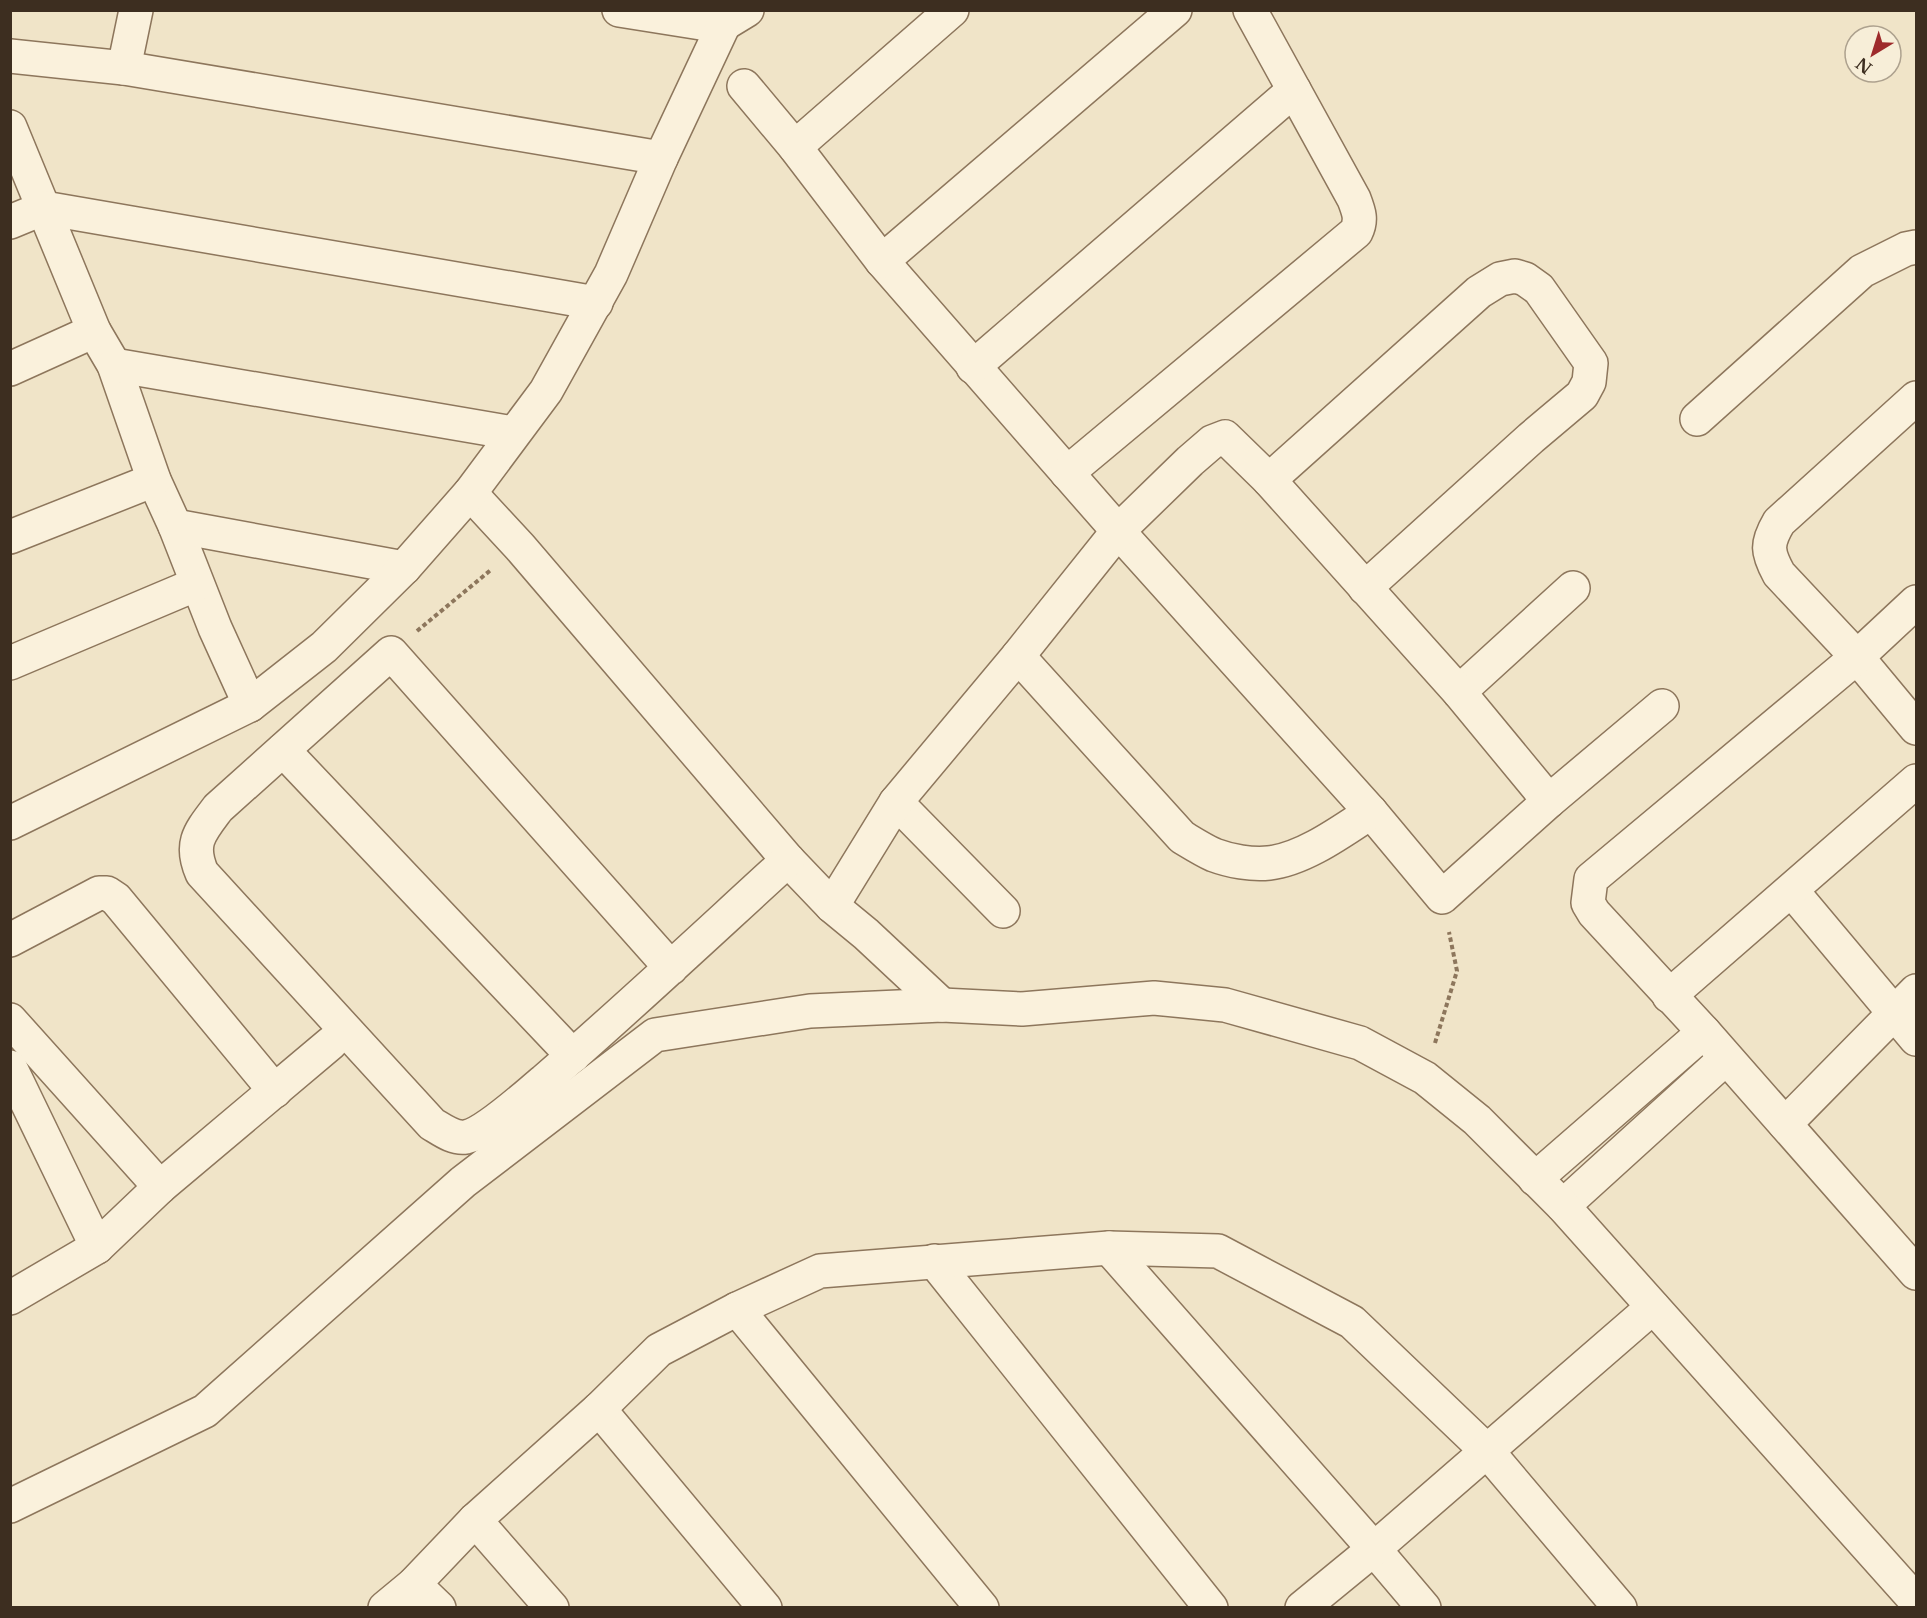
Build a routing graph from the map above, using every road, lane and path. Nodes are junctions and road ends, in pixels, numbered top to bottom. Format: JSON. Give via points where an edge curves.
{"nodes":[{"id":1,"x":136,"y":10,"type":"edge"},
{"id":2,"x":619,"y":10,"type":"edge"},
{"id":3,"x":952,"y":10,"type":"edge"},
{"id":4,"x":1175,"y":10,"type":"edge"},
{"id":5,"x":1250,"y":10,"type":"edge"},
{"id":6,"x":735,"y":17,"type":"edge"},
{"id":7,"x":10,"y":56,"type":"edge"},
{"id":8,"x":124,"y":68,"type":"junction"},
{"id":9,"x":744,"y":86,"type":"dead end"},
{"id":10,"x":1294,"y":90,"type":"junction"},
{"id":11,"x":10,"y":127,"type":"edge"},
{"id":12,"x":795,"y":147,"type":"junction"},
{"id":13,"x":661,"y":158,"type":"junction"},
{"id":14,"x":44,"y":208,"type":"junction"},
{"id":15,"x":10,"y":222,"type":"edge"},
{"id":16,"x":1917,"y":247,"type":"edge"},
{"id":17,"x":882,"y":261,"type":"junction"},
{"id":18,"x":597,"y":303,"type":"junction"},
{"id":19,"x":94,"y":331,"type":"junction"},
{"id":20,"x":114,"y":365,"type":"junction"},
{"id":21,"x":973,"y":367,"type":"junction"},
{"id":22,"x":10,"y":369,"type":"edge"},
{"id":23,"x":1917,"y":398,"type":"edge"},
{"id":24,"x":1697,"y":419,"type":"dead end"},
{"id":25,"x":513,"y":434,"type":"junction"},
{"id":26,"x":1067,"y":473,"type":"junction"},
{"id":27,"x":154,"y":480,"type":"junction"},
{"id":28,"x":1269,"y":480,"type":"junction"},
{"id":29,"x":470,"y":493,"type":"junction"},
{"id":30,"x":175,"y":526,"type":"junction"},
{"id":31,"x":1118,"y":531,"type":"junction"},
{"id":32,"x":10,"y":537,"type":"edge"},
{"id":33,"x":520,"y":547,"type":"junction"},
{"id":34,"x":404,"y":568,"type":"junction"},
{"id":35,"x":196,"y":584,"type":"junction"},
{"id":36,"x":1365,"y":588,"type":"junction"},
{"id":37,"x":1573,"y":588,"type":"dead end"},
{"id":38,"x":1917,"y":602,"type":"edge"},
{"id":39,"x":391,"y":653,"type":"junction"},
{"id":40,"x":1018,"y":656,"type":"junction"},
{"id":41,"x":1857,"y":657,"type":"junction"},
{"id":42,"x":10,"y":663,"type":"edge"},
{"id":43,"x":1459,"y":692,"type":"junction"},
{"id":44,"x":250,"y":705,"type":"junction"},
{"id":45,"x":1662,"y":706,"type":"dead end"},
{"id":46,"x":1917,"y":728,"type":"edge"},
{"id":47,"x":283,"y":750,"type":"junction"},
{"id":48,"x":1917,"y":781,"type":"edge"},
{"id":49,"x":1549,"y":801,"type":"junction"},
{"id":50,"x":896,"y":802,"type":"junction"},
{"id":51,"x":1371,"y":812,"type":"junction"},
{"id":52,"x":10,"y":823,"type":"edge"},
{"id":53,"x":788,"y":860,"type":"junction"},
{"id":54,"x":1792,"y":891,"type":"junction"},
{"id":55,"x":1442,"y":897,"type":"junction"},
{"id":56,"x":832,"y":906,"type":"junction"},
{"id":57,"x":1003,"y":911,"type":"dead end"},
{"id":58,"x":10,"y":940,"type":"edge"},
{"id":59,"x":670,"y":968,"type":"junction"},
{"id":60,"x":1669,"y":996,"type":"junction"},
{"id":61,"x":1905,"y":1002,"type":"edge"},
{"id":62,"x":942,"y":1005,"type":"junction"},
{"id":63,"x":10,"y":1020,"type":"edge"},
{"id":64,"x":1704,"y":1032,"type":"junction"},
{"id":65,"x":1917,"y":1039,"type":"edge"},
{"id":66,"x":331,"y":1043,"type":"dead end"},
{"id":67,"x":573,"y":1056,"type":"junction"},
{"id":68,"x":1726,"y":1058,"type":"junction"},
{"id":69,"x":10,"y":1068,"type":"edge"},
{"id":70,"x":1425,"y":1078,"type":"junction"},
{"id":71,"x":275,"y":1091,"type":"junction"},
{"id":72,"x":1785,"y":1124,"type":"junction"},
{"id":73,"x":1534,"y":1179,"type":"junction"},
{"id":74,"x":160,"y":1187,"type":"junction"},
{"id":75,"x":1563,"y":1206,"type":"junction"},
{"id":76,"x":97,"y":1247,"type":"junction"},
{"id":77,"x":1109,"y":1248,"type":"junction"},
{"id":78,"x":934,"y":1261,"type":"junction"},
{"id":79,"x":1917,"y":1273,"type":"edge"},
{"id":80,"x":10,"y":1298,"type":"edge"},
{"id":81,"x":1653,"y":1307,"type":"junction"},
{"id":82,"x":738,"y":1309,"type":"junction"},
{"id":83,"x":599,"y":1409,"type":"junction"},
{"id":84,"x":1488,"y":1452,"type":"junction"},
{"id":85,"x":10,"y":1506,"type":"edge"},
{"id":86,"x":476,"y":1520,"type":"junction"},
{"id":87,"x":1374,"y":1549,"type":"junction"},
{"id":88,"x":414,"y":1584,"type":"junction"},
{"id":89,"x":1917,"y":1601,"type":"edge"},
{"id":90,"x":385,"y":1608,"type":"edge"},
{"id":91,"x":439,"y":1608,"type":"edge"},
{"id":92,"x":552,"y":1608,"type":"edge"},
{"id":93,"x":765,"y":1608,"type":"edge"},
{"id":94,"x":982,"y":1608,"type":"edge"},
{"id":95,"x":1211,"y":1608,"type":"edge"},
{"id":96,"x":1302,"y":1608,"type":"edge"},
{"id":97,"x":1424,"y":1608,"type":"edge"},
{"id":98,"x":1620,"y":1608,"type":"edge"}],
"edges":[{"from":1,"to":8,"type":"street"},
{"from":2,"to":6,"type":"street","via":[[701,23]]},
{"from":3,"to":12,"type":"street"},
{"from":4,"to":17,"type":"street"},
{"from":5,"to":10,"type":"street"},
{"from":6,"to":13,"type":"street"},
{"from":7,"to":8,"type":"street"},
{"from":8,"to":13,"type":"street"},
{"from":9,"to":12,"type":"street"},
{"from":10,"to":21,"type":"street"},
{"from":10,"to":26,"type":"street","via":[[1354,199],[1360,224],[1356,232]]},
{"from":11,"to":14,"type":"street"},
{"from":12,"to":17,"type":"street"},
{"from":13,"to":18,"type":"street"},
{"from":14,"to":15,"type":"street"},
{"from":14,"to":18,"type":"street"},
{"from":14,"to":19,"type":"street"},
{"from":16,"to":24,"type":"street","via":[[1862,271]]},
{"from":17,"to":21,"type":"street"},
{"from":18,"to":25,"type":"street","via":[[546,391]]},
{"from":19,"to":20,"type":"street"},
{"from":19,"to":22,"type":"street"},
{"from":20,"to":25,"type":"street"},
{"from":20,"to":27,"type":"street"},
{"from":21,"to":26,"type":"street"},
{"from":23,"to":41,"type":"street","via":[[1779,522],[1769,547],[1779,574]]},
{"from":25,"to":29,"type":"street"},
{"from":26,"to":31,"type":"street"},
{"from":27,"to":30,"type":"street"},
{"from":27,"to":32,"type":"street"},
{"from":28,"to":31,"type":"street","via":[[1225,437],[1212,442],[1190,461]]},
{"from":28,"to":36,"type":"street"},
{"from":28,"to":36,"type":"street","via":[[1479,292],[1500,279],[1515,276],[1539,289],[1591,363],[1589,382],[1582,395]]},
{"from":29,"to":33,"type":"street"},
{"from":29,"to":34,"type":"street"},
{"from":30,"to":34,"type":"street"},
{"from":30,"to":35,"type":"street"},
{"from":31,"to":40,"type":"street"},
{"from":31,"to":51,"type":"street"},
{"from":33,"to":39,"type":"path"},
{"from":33,"to":53,"type":"street"},
{"from":34,"to":44,"type":"street","via":[[324,647]]},
{"from":35,"to":42,"type":"street"},
{"from":35,"to":44,"type":"street"},
{"from":36,"to":43,"type":"street"},
{"from":37,"to":43,"type":"street"},
{"from":38,"to":41,"type":"street"},
{"from":39,"to":47,"type":"street"},
{"from":39,"to":59,"type":"street"},
{"from":40,"to":50,"type":"street"},
{"from":40,"to":51,"type":"street","via":[[1182,837],[1214,854],[1242,862],[1269,863],[1329,839]]},
{"from":41,"to":46,"type":"street"},
{"from":41,"to":60,"type":"street","via":[[1591,879],[1588,903],[1594,914]]},
{"from":43,"to":49,"type":"street"},
{"from":44,"to":52,"type":"street"},
{"from":45,"to":49,"type":"street"},
{"from":47,"to":67,"type":"street"},
{"from":47,"to":67,"type":"street","via":[[218,808],[195,844],[196,861],[202,873],[432,1124],[450,1135],[466,1137],[508,1111]]},
{"from":48,"to":54,"type":"street"},
{"from":49,"to":55,"type":"street"},
{"from":50,"to":56,"type":"street"},
{"from":50,"to":57,"type":"street"},
{"from":51,"to":55,"type":"street"},
{"from":53,"to":56,"type":"street"},
{"from":53,"to":59,"type":"street"},
{"from":54,"to":60,"type":"street"},
{"from":54,"to":61,"type":"street"},
{"from":55,"to":70,"type":"path","via":[[1457,971]]},
{"from":56,"to":62,"type":"street"},
{"from":58,"to":71,"type":"street","via":[[99,893],[116,898]]},
{"from":59,"to":67,"type":"street"},
{"from":60,"to":64,"type":"street"},
{"from":61,"to":65,"type":"street"},
{"from":61,"to":72,"type":"street"},
{"from":62,"to":70,"type":"street","via":[[1022,1009],[1154,998],[1225,1005],[1360,1042]]},
{"from":62,"to":85,"type":"street","via":[[810,1011],[656,1035],[463,1182],[205,1411]]},
{"from":63,"to":74,"type":"street"},
{"from":64,"to":68,"type":"street"},
{"from":64,"to":73,"type":"street"},
{"from":66,"to":71,"type":"street"},
{"from":68,"to":72,"type":"street"},
{"from":68,"to":75,"type":"street"},
{"from":69,"to":76,"type":"street"},
{"from":70,"to":73,"type":"street","via":[[1477,1120]]},
{"from":71,"to":74,"type":"street"},
{"from":72,"to":79,"type":"street"},
{"from":73,"to":75,"type":"street"},
{"from":74,"to":76,"type":"street"},
{"from":75,"to":81,"type":"street"},
{"from":76,"to":80,"type":"street"},
{"from":77,"to":78,"type":"street"},
{"from":77,"to":84,"type":"street","via":[[1218,1251],[1352,1322]]},
{"from":77,"to":87,"type":"street"},
{"from":78,"to":82,"type":"street","via":[[820,1271]]},
{"from":78,"to":95,"type":"street"},
{"from":81,"to":84,"type":"street"},
{"from":81,"to":89,"type":"street"},
{"from":82,"to":83,"type":"street","via":[[658,1350]]},
{"from":82,"to":94,"type":"street"},
{"from":83,"to":86,"type":"street"},
{"from":83,"to":93,"type":"street"},
{"from":84,"to":87,"type":"street"},
{"from":84,"to":98,"type":"street"},
{"from":86,"to":88,"type":"street"},
{"from":86,"to":92,"type":"street"},
{"from":87,"to":96,"type":"street"},
{"from":87,"to":97,"type":"street"},
{"from":88,"to":90,"type":"street"},
{"from":88,"to":91,"type":"street"}]}
